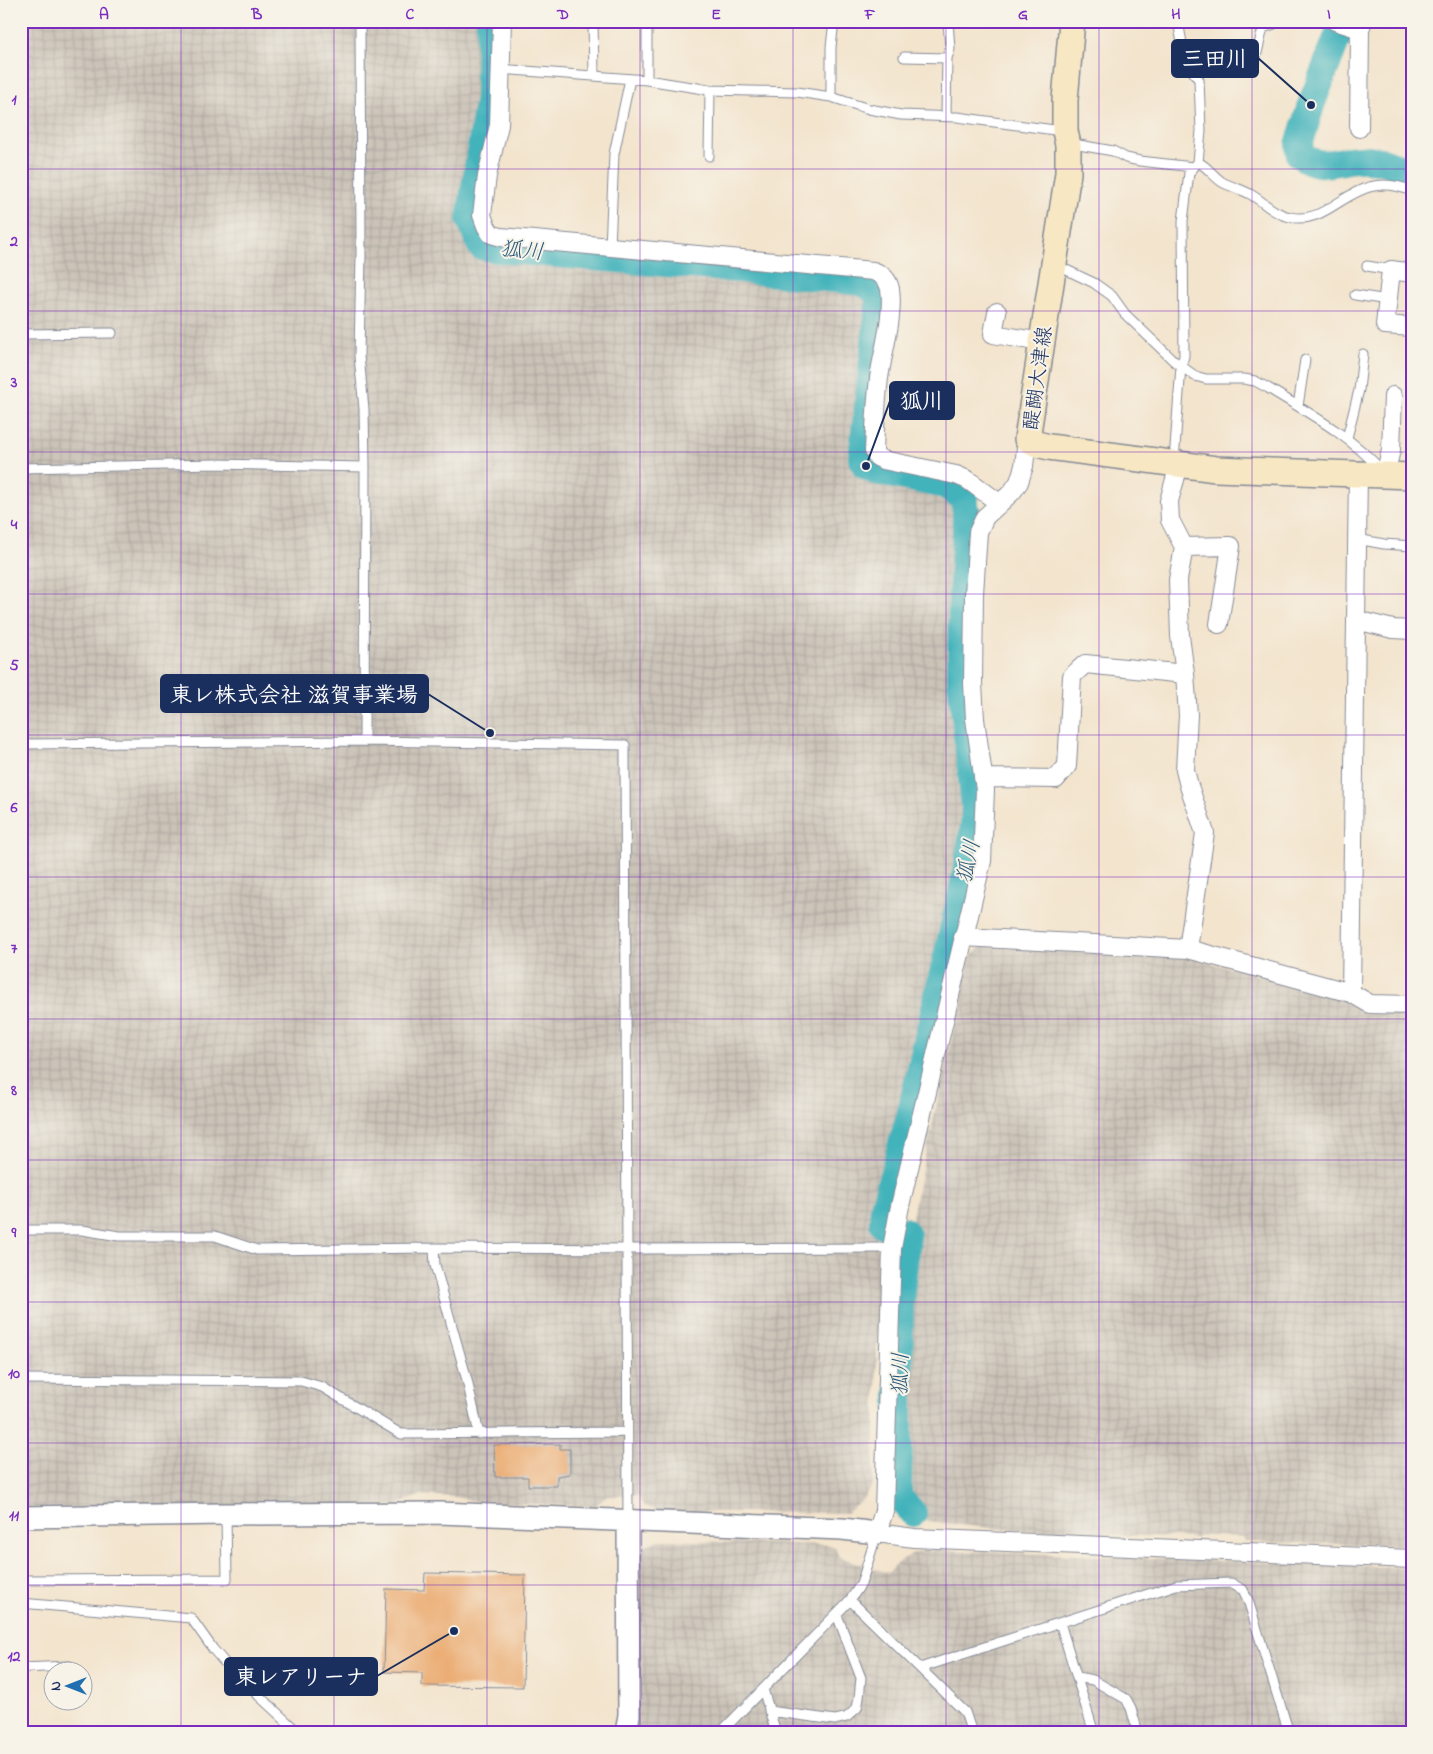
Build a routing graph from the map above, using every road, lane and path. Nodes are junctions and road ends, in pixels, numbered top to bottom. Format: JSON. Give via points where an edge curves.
{"nodes":[{"id":1,"x":360,"y":21,"type":"edge"},
{"id":2,"x":502,"y":21,"type":"edge"},
{"id":3,"x":593,"y":21,"type":"edge"},
{"id":4,"x":647,"y":21,"type":"edge"},
{"id":5,"x":834,"y":21,"type":"edge"},
{"id":6,"x":948,"y":21,"type":"edge"},
{"id":7,"x":1072,"y":21,"type":"edge"},
{"id":8,"x":1178,"y":21,"type":"edge"},
{"id":9,"x":1275,"y":21,"type":"edge"},
{"id":10,"x":1349,"y":24,"type":"edge"},
{"id":11,"x":904,"y":57,"type":"dead end"},
{"id":12,"x":947,"y":58,"type":"junction"},
{"id":13,"x":500,"y":69,"type":"junction"},
{"id":14,"x":1193,"y":72,"type":"junction"},
{"id":15,"x":594,"y":75,"type":"junction"},
{"id":16,"x":630,"y":79,"type":"junction"},
{"id":17,"x":647,"y":80,"type":"junction"},
{"id":18,"x":710,"y":90,"type":"junction"},
{"id":19,"x":831,"y":97,"type":"junction"},
{"id":20,"x":946,"y":116,"type":"junction"},
{"id":21,"x":1360,"y":128,"type":"dead end"},
{"id":22,"x":1066,"y":138,"type":"junction"},
{"id":23,"x":709,"y":156,"type":"dead end"},
{"id":24,"x":1196,"y":165,"type":"junction"},
{"id":25,"x":1412,"y":190,"type":"edge"},
{"id":26,"x":610,"y":247,"type":"junction"},
{"id":27,"x":1055,"y":264,"type":"junction"},
{"id":28,"x":1368,"y":266,"type":"dead end"},
{"id":29,"x":1391,"y":270,"type":"junction"},
{"id":30,"x":1412,"y":273,"type":"edge"},
{"id":31,"x":1355,"y":295,"type":"dead end"},
{"id":32,"x":1388,"y":300,"type":"junction"},
{"id":33,"x":997,"y":312,"type":"dead end"},
{"id":34,"x":1412,"y":327,"type":"edge"},
{"id":35,"x":112,"y":333,"type":"dead end"},
{"id":36,"x":21,"y":334,"type":"edge"},
{"id":37,"x":1042,"y":342,"type":"junction"},
{"id":38,"x":1362,"y":354,"type":"dead end"},
{"id":39,"x":1305,"y":360,"type":"dead end"},
{"id":40,"x":1181,"y":366,"type":"junction"},
{"id":41,"x":1393,"y":396,"type":"dead end"},
{"id":42,"x":1298,"y":406,"type":"junction"},
{"id":43,"x":1347,"y":438,"type":"junction"},
{"id":44,"x":1027,"y":439,"type":"junction"},
{"id":45,"x":1176,"y":465,"type":"junction"},
{"id":46,"x":365,"y":467,"type":"junction"},
{"id":47,"x":21,"y":468,"type":"edge"},
{"id":48,"x":1358,"y":474,"type":"junction"},
{"id":49,"x":1385,"y":475,"type":"junction"},
{"id":50,"x":1412,"y":476,"type":"edge"},
{"id":51,"x":999,"y":503,"type":"junction"},
{"id":52,"x":1357,"y":539,"type":"junction"},
{"id":53,"x":1412,"y":546,"type":"edge"},
{"id":54,"x":1184,"y":547,"type":"junction"},
{"id":55,"x":1356,"y":620,"type":"junction"},
{"id":56,"x":1219,"y":624,"type":"dead end"},
{"id":57,"x":1412,"y":630,"type":"edge"},
{"id":58,"x":1185,"y":674,"type":"junction"},
{"id":59,"x":364,"y":741,"type":"junction"},
{"id":60,"x":21,"y":744,"type":"edge"},
{"id":61,"x":983,"y":778,"type":"junction"},
{"id":62,"x":963,"y":937,"type":"junction"},
{"id":63,"x":1188,"y":949,"type":"junction"},
{"id":64,"x":1351,"y":993,"type":"junction"},
{"id":65,"x":1412,"y":1005,"type":"edge"},
{"id":66,"x":21,"y":1230,"type":"edge"},
{"id":67,"x":434,"y":1248,"type":"junction"},
{"id":68,"x":892,"y":1248,"type":"junction"},
{"id":69,"x":627,"y":1249,"type":"junction"},
{"id":70,"x":21,"y":1379,"type":"edge"},
{"id":71,"x":627,"y":1432,"type":"junction"},
{"id":72,"x":479,"y":1434,"type":"junction"},
{"id":73,"x":226,"y":1514,"type":"junction"},
{"id":74,"x":21,"y":1517,"type":"edge"},
{"id":75,"x":628,"y":1520,"type":"junction"},
{"id":76,"x":877,"y":1533,"type":"junction"},
{"id":77,"x":1412,"y":1559,"type":"edge"},
{"id":78,"x":21,"y":1580,"type":"edge"},
{"id":79,"x":850,"y":1600,"type":"junction"},
{"id":80,"x":21,"y":1603,"type":"edge"},
{"id":81,"x":836,"y":1614,"type":"junction"},
{"id":82,"x":1060,"y":1623,"type":"junction"},
{"id":83,"x":42,"y":1667,"type":"edge"},
{"id":84,"x":21,"y":1668,"type":"edge"},
{"id":85,"x":920,"y":1668,"type":"junction"},
{"id":86,"x":1077,"y":1677,"type":"junction"},
{"id":87,"x":763,"y":1689,"type":"junction"},
{"id":88,"x":769,"y":1711,"type":"junction"},
{"id":89,"x":299,"y":1733,"type":"edge"},
{"id":90,"x":626,"y":1733,"type":"edge"},
{"id":91,"x":720,"y":1733,"type":"edge"},
{"id":92,"x":776,"y":1733,"type":"edge"},
{"id":93,"x":972,"y":1733,"type":"edge"},
{"id":94,"x":1094,"y":1733,"type":"edge"},
{"id":95,"x":1138,"y":1733,"type":"edge"},
{"id":96,"x":1289,"y":1733,"type":"edge"}],
"edges":[{"from":1,"to":46,"type":"lane","via":[[359,356]]},
{"from":2,"to":13,"type":"street"},
{"from":3,"to":15,"type":"lane"},
{"from":4,"to":17,"type":"lane"},
{"from":5,"to":19,"type":"lane"},
{"from":6,"to":12,"type":"lane","via":[[950,49]]},
{"from":7,"to":22,"type":"main road","name":"醍醐大津線","via":[[1065,100]]},
{"from":8,"to":14,"type":"lane","via":[[1185,60]]},
{"from":9,"to":14,"type":"lane","via":[[1263,28],[1255,61],[1228,61]]},
{"from":10,"to":21,"type":"street"},
{"from":11,"to":12,"type":"lane"},
{"from":12,"to":20,"type":"lane"},
{"from":13,"to":15,"type":"lane"},
{"from":13,"to":26,"type":"street","via":[[499,125],[482,215],[486,226],[491,234],[501,237]]},
{"from":14,"to":24,"type":"lane","via":[[1199,80],[1201,132]]},
{"from":15,"to":16,"type":"lane"},
{"from":16,"to":17,"type":"lane"},
{"from":16,"to":26,"type":"lane","via":[[614,154]]},
{"from":17,"to":18,"type":"lane"},
{"from":18,"to":19,"type":"lane","via":[[797,92]]},
{"from":18,"to":23,"type":"lane"},
{"from":19,"to":20,"type":"lane","via":[[901,115]]},
{"from":20,"to":22,"type":"lane"},
{"from":22,"to":24,"type":"lane","via":[[1080,145],[1113,151],[1140,161]]},
{"from":22,"to":27,"type":"main road","name":"醍醐大津線","via":[[1068,173]]},
{"from":24,"to":25,"type":"lane","via":[[1204,165],[1221,182],[1250,194],[1275,212],[1290,218],[1314,217],[1360,189],[1377,184]]},
{"from":24,"to":40,"type":"lane","via":[[1189,173],[1183,221],[1184,356]]},
{"from":26,"to":51,"type":"street","via":[[873,270],[882,274],[890,289],[879,381],[874,451],[877,457],[956,475]]},
{"from":27,"to":37,"type":"main road","name":"醍醐大津線"},
{"from":27,"to":40,"type":"lane","via":[[1112,296],[1125,314]]},
{"from":28,"to":29,"type":"lane"},
{"from":29,"to":30,"type":"street"},
{"from":29,"to":32,"type":"street"},
{"from":31,"to":32,"type":"lane"},
{"from":32,"to":34,"type":"street","via":[[1386,325]]},
{"from":33,"to":37,"type":"street","via":[[993,334]]},
{"from":35,"to":36,"type":"lane"},
{"from":37,"to":44,"type":"main road","name":"醍醐大津線"},
{"from":38,"to":43,"type":"lane","via":[[1359,390]]},
{"from":39,"to":42,"type":"lane"},
{"from":40,"to":42,"type":"lane","via":[[1206,379],[1255,381]]},
{"from":40,"to":45,"type":"lane"},
{"from":41,"to":49,"type":"street","via":[[1391,450]]},
{"from":42,"to":43,"type":"lane"},
{"from":43,"to":49,"type":"lane"},
{"from":44,"to":45,"type":"main road","name":"醍醐大津線","via":[[1049,447]]},
{"from":44,"to":51,"type":"street","via":[[1019,482]]},
{"from":45,"to":48,"type":"main road","name":"醍醐大津線"},
{"from":45,"to":54,"type":"street","via":[[1169,501],[1170,520]]},
{"from":46,"to":47,"type":"lane","via":[[216,464]]},
{"from":46,"to":59,"type":"lane"},
{"from":48,"to":49,"type":"main road","name":"醍醐大津線"},
{"from":48,"to":52,"type":"street"},
{"from":49,"to":50,"type":"main road","name":"醍醐大津線"},
{"from":51,"to":61,"type":"street","via":[[985,517],[978,532],[974,594],[972,684]]},
{"from":52,"to":53,"type":"lane"},
{"from":52,"to":55,"type":"street"},
{"from":54,"to":56,"type":"street","via":[[1231,546]]},
{"from":54,"to":58,"type":"street","via":[[1178,580]]},
{"from":55,"to":57,"type":"street"},
{"from":55,"to":64,"type":"street"},
{"from":58,"to":61,"type":"street","via":[[1085,664],[1072,676],[1067,766],[1056,778]]},
{"from":58,"to":63,"type":"street","via":[[1188,715],[1185,770],[1205,833]]},
{"from":59,"to":60,"type":"lane"},
{"from":59,"to":69,"type":"lane","via":[[625,745]]},
{"from":61,"to":62,"type":"street","via":[[982,861]]},
{"from":62,"to":63,"type":"street"},
{"from":62,"to":68,"type":"street"},
{"from":63,"to":64,"type":"street"},
{"from":64,"to":65,"type":"street","via":[[1370,1004]]},
{"from":66,"to":67,"type":"lane","via":[[82,1230],[119,1236],[215,1236],[257,1250]]},
{"from":67,"to":69,"type":"lane"},
{"from":67,"to":72,"type":"lane"},
{"from":68,"to":69,"type":"lane"},
{"from":68,"to":76,"type":"street","via":[[884,1511]]},
{"from":69,"to":71,"type":"lane"},
{"from":70,"to":72,"type":"lane","via":[[301,1381],[322,1388],[401,1434]]},
{"from":71,"to":72,"type":"lane"},
{"from":71,"to":75,"type":"lane"},
{"from":73,"to":74,"type":"street"},
{"from":73,"to":75,"type":"street","via":[[439,1513]]},
{"from":73,"to":78,"type":"lane","via":[[227,1579]]},
{"from":75,"to":76,"type":"street"},
{"from":75,"to":90,"type":"street","via":[[629,1715]]},
{"from":76,"to":77,"type":"street","via":[[914,1538]]},
{"from":76,"to":79,"type":"lane","via":[[860,1584]]},
{"from":79,"to":81,"type":"lane"},
{"from":79,"to":85,"type":"lane"},
{"from":80,"to":89,"type":"lane","via":[[191,1618],[232,1670]]},
{"from":81,"to":87,"type":"lane"},
{"from":81,"to":88,"type":"lane","via":[[860,1678],[857,1708],[847,1717],[835,1720]]},
{"from":82,"to":85,"type":"lane"},
{"from":82,"to":86,"type":"lane"},
{"from":82,"to":96,"type":"lane","via":[[1176,1585],[1231,1583],[1242,1590],[1248,1600]]},
{"from":83,"to":84,"type":"lane"},
{"from":85,"to":93,"type":"lane","via":[[965,1712]]},
{"from":86,"to":94,"type":"lane"},
{"from":86,"to":95,"type":"lane","via":[[1093,1680],[1126,1699]]},
{"from":87,"to":88,"type":"lane"},
{"from":87,"to":91,"type":"lane"},
{"from":88,"to":92,"type":"lane"}]}
